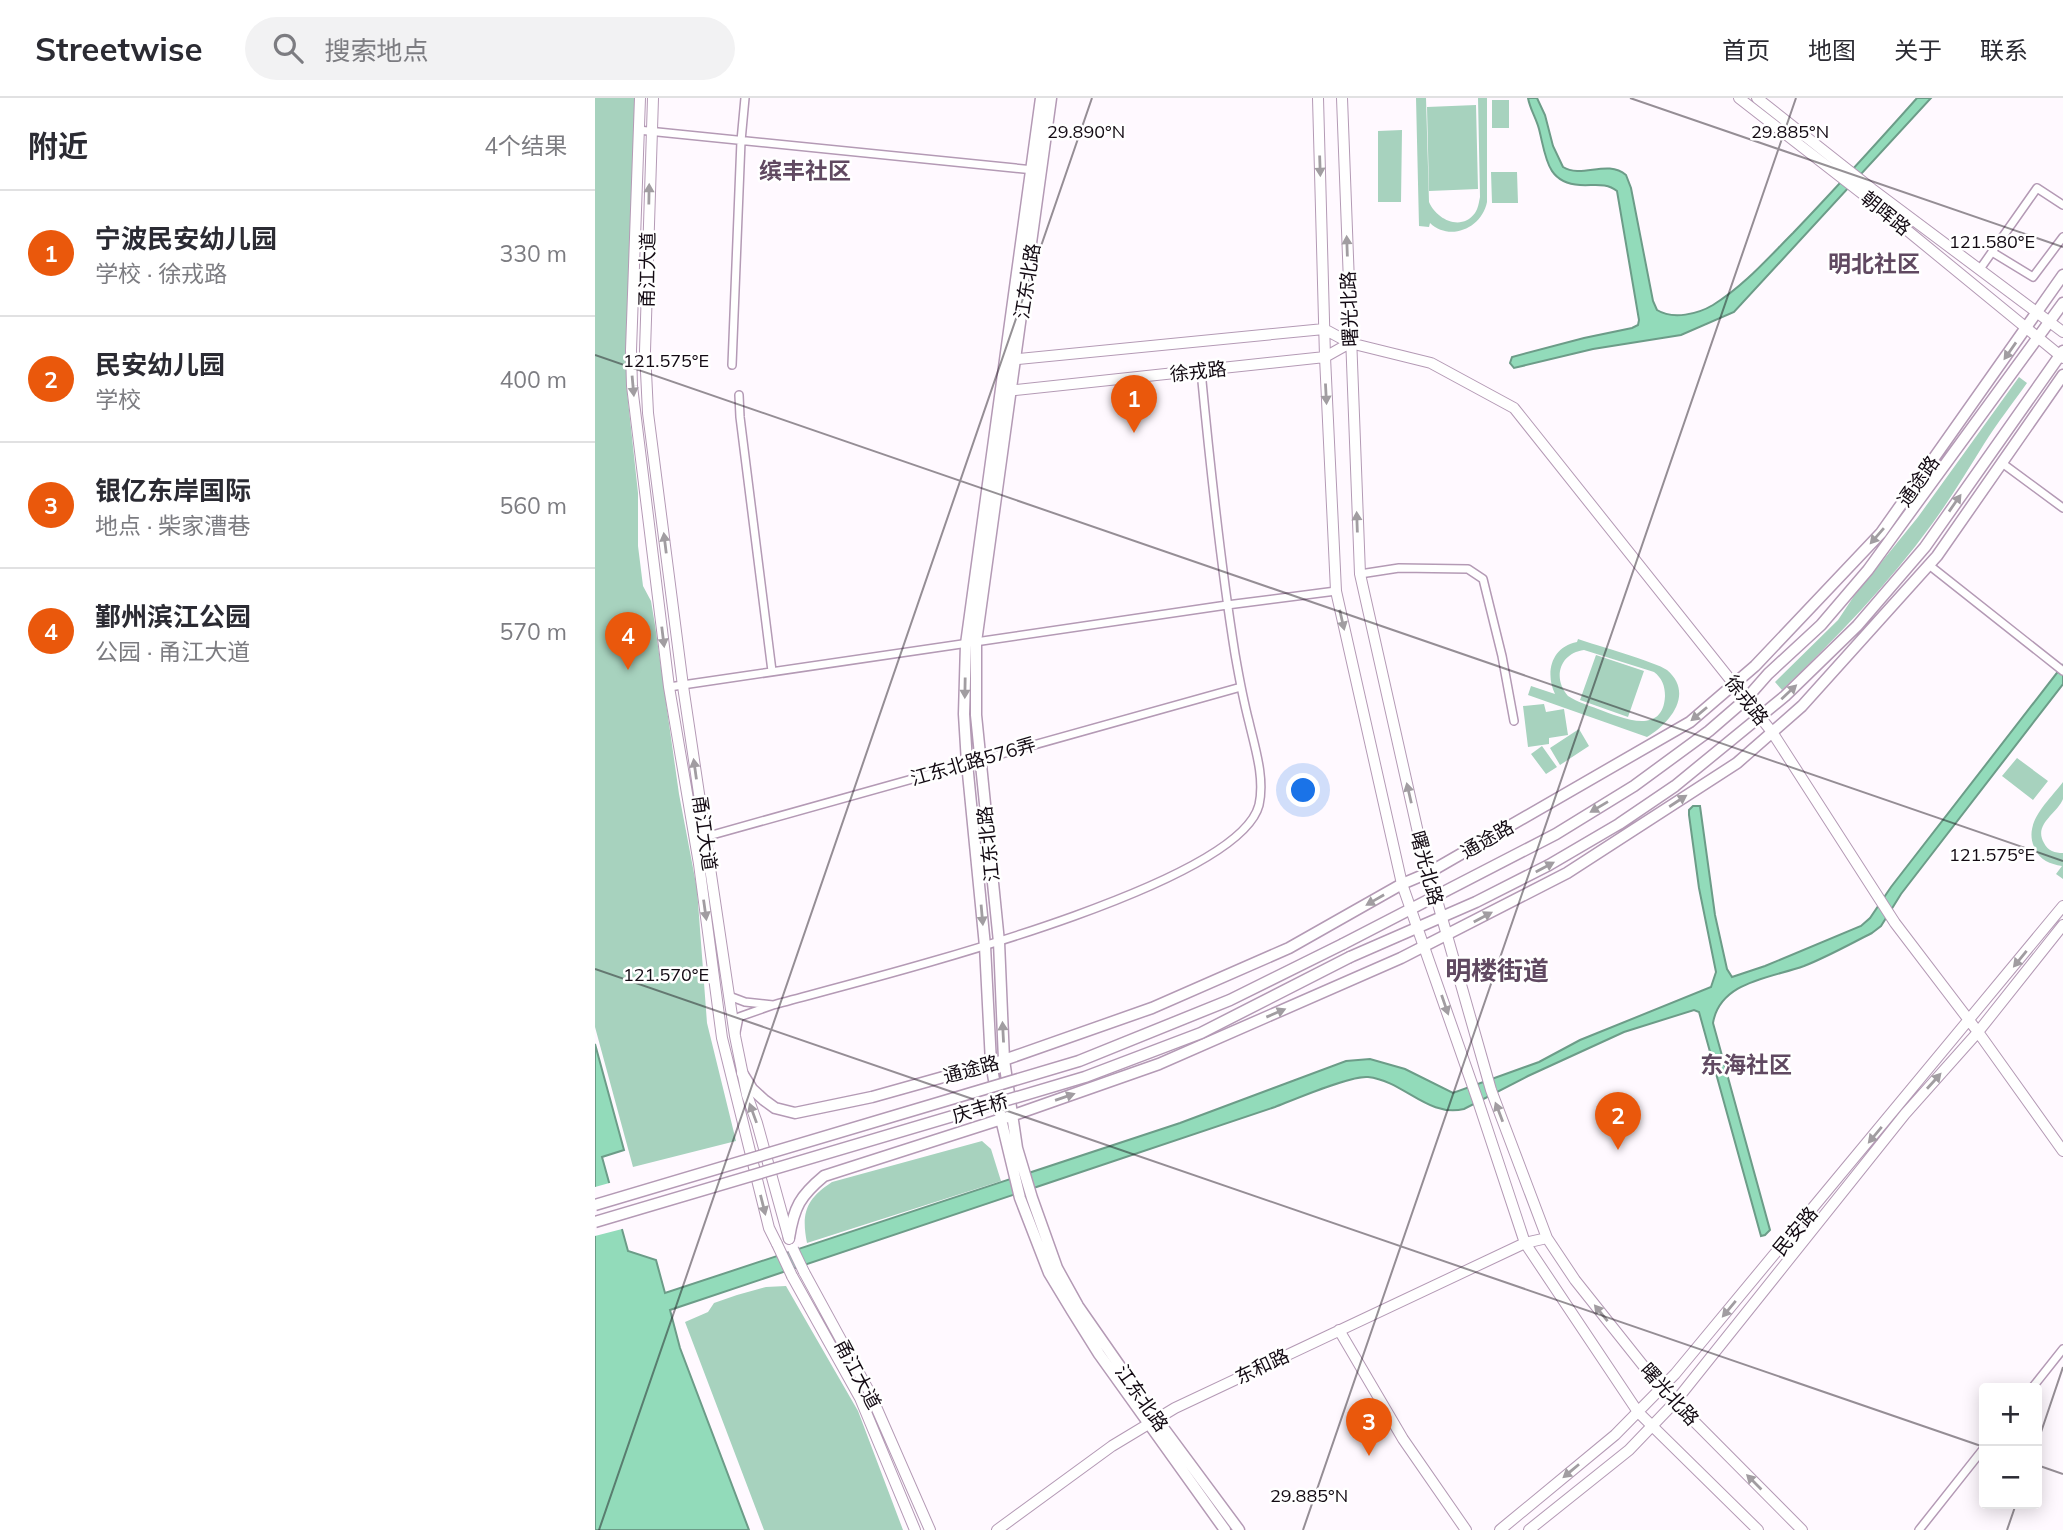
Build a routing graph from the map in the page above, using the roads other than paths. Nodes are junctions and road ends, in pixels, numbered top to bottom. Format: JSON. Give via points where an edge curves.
{"nodes":[{"id":1,"x":641,"y":98,"type":"edge"},
{"id":2,"x":653,"y":98,"type":"edge"},
{"id":3,"x":745,"y":98,"type":"edge"},
{"id":4,"x":1041,"y":98,"type":"edge"},
{"id":5,"x":1051,"y":98,"type":"edge"},
{"id":6,"x":1318,"y":98,"type":"edge"},
{"id":7,"x":1342,"y":98,"type":"edge"},
{"id":8,"x":1739,"y":98,"type":"edge"},
{"id":9,"x":1757,"y":98,"type":"edge"},
{"id":10,"x":638,"y":130,"type":"junction"},
{"id":11,"x":650,"y":132,"type":"junction"},
{"id":12,"x":741,"y":141,"type":"junction"},
{"id":13,"x":1828,"y":161,"type":"junction"},
{"id":14,"x":1037,"y":171,"type":"junction"},
{"id":15,"x":1868,"y":192,"type":"junction"},
{"id":16,"x":2063,"y":205,"type":"edge"},
{"id":17,"x":2063,"y":237,"type":"edge"},
{"id":18,"x":1992,"y":252,"type":"junction"},
{"id":19,"x":1980,"y":269,"type":"junction"},
{"id":20,"x":2063,"y":275,"type":"edge"},
{"id":21,"x":2063,"y":303,"type":"edge"},
{"id":22,"x":2038,"y":312,"type":"junction"},
{"id":23,"x":2049,"y":321,"type":"junction"},
{"id":24,"x":2026,"y":328,"type":"junction"},
{"id":25,"x":1324,"y":329,"type":"junction"},
{"id":26,"x":2063,"y":332,"type":"edge"},
{"id":27,"x":2038,"y":338,"type":"junction"},
{"id":28,"x":1350,"y":343,"type":"junction"},
{"id":29,"x":2062,"y":355,"type":"edge"},
{"id":30,"x":1325,"y":357,"type":"junction"},
{"id":31,"x":1009,"y":360,"type":"junction"},
{"id":32,"x":732,"y":365,"type":"dead end"},
{"id":33,"x":1201,"y":371,"type":"junction"},
{"id":34,"x":2063,"y":375,"type":"edge"},
{"id":35,"x":1006,"y":391,"type":"junction"},
{"id":36,"x":739,"y":395,"type":"dead end"},
{"id":37,"x":2002,"y":463,"type":"junction"},
{"id":38,"x":2063,"y":508,"type":"edge"},
{"id":39,"x":1929,"y":565,"type":"junction"},
{"id":40,"x":1360,"y":574,"type":"junction"},
{"id":41,"x":1336,"y":591,"type":"junction"},
{"id":42,"x":1227,"y":605,"type":"junction"},
{"id":43,"x":971,"y":643,"type":"junction"},
{"id":44,"x":772,"y":671,"type":"junction"},
{"id":45,"x":2063,"y":671,"type":"edge"},
{"id":46,"x":1735,"y":684,"type":"junction"},
{"id":47,"x":683,"y":686,"type":"junction"},
{"id":48,"x":669,"y":687,"type":"junction"},
{"id":49,"x":1241,"y":687,"type":"junction"},
{"id":50,"x":1746,"y":699,"type":"junction"},
{"id":51,"x":1760,"y":715,"type":"junction"},
{"id":52,"x":1514,"y":721,"type":"dead end"},
{"id":53,"x":1773,"y":732,"type":"junction"},
{"id":54,"x":979,"y":760,"type":"junction"},
{"id":55,"x":967,"y":763,"type":"junction"},
{"id":56,"x":705,"y":837,"type":"junction"},
{"id":57,"x":1428,"y":873,"type":"junction"},
{"id":58,"x":1402,"y":884,"type":"junction"},
{"id":59,"x":1435,"y":897,"type":"junction"},
{"id":60,"x":2063,"y":906,"type":"edge"},
{"id":61,"x":1411,"y":909,"type":"junction"},
{"id":62,"x":1441,"y":917,"type":"junction"},
{"id":63,"x":2063,"y":925,"type":"edge"},
{"id":64,"x":1418,"y":927,"type":"junction"},
{"id":65,"x":1447,"y":936,"type":"junction"},
{"id":66,"x":999,"y":942,"type":"junction"},
{"id":67,"x":1343,"y":944,"type":"joint"},
{"id":68,"x":985,"y":946,"type":"junction"},
{"id":69,"x":1425,"y":946,"type":"junction"},
{"id":70,"x":729,"y":996,"type":"junction"},
{"id":71,"x":773,"y":1005,"type":"junction"},
{"id":72,"x":1969,"y":1021,"type":"junction"},
{"id":73,"x":1978,"y":1032,"type":"junction"},
{"id":74,"x":735,"y":1036,"type":"junction"},
{"id":75,"x":1004,"y":1060,"type":"junction"},
{"id":76,"x":991,"y":1063,"type":"junction"},
{"id":77,"x":743,"y":1073,"type":"junction"},
{"id":78,"x":1006,"y":1118,"type":"junction"},
{"id":79,"x":2063,"y":1151,"type":"edge"},
{"id":80,"x":595,"y":1205,"type":"edge"},
{"id":81,"x":595,"y":1222,"type":"edge"},
{"id":82,"x":1547,"y":1238,"type":"junction"},
{"id":83,"x":1525,"y":1243,"type":"junction"},
{"id":84,"x":791,"y":1244,"type":"junction"},
{"id":85,"x":1339,"y":1330,"type":"junction"},
{"id":86,"x":2063,"y":1349,"type":"edge"},
{"id":87,"x":2036,"y":1383,"type":"edge"},
{"id":88,"x":1661,"y":1388,"type":"junction"},
{"id":89,"x":1675,"y":1402,"type":"junction"},
{"id":90,"x":1638,"y":1412,"type":"junction"},
{"id":91,"x":1152,"y":1421,"type":"junction"},
{"id":92,"x":1653,"y":1425,"type":"junction"},
{"id":93,"x":1979,"y":1454,"type":"edge"},
{"id":94,"x":1533,"y":1529,"type":"edge"},
{"id":95,"x":915,"y":1530,"type":"edge"},
{"id":96,"x":930,"y":1530,"type":"edge"},
{"id":97,"x":997,"y":1530,"type":"edge"},
{"id":98,"x":1225,"y":1530,"type":"edge"},
{"id":99,"x":1238,"y":1530,"type":"edge"},
{"id":100,"x":1466,"y":1530,"type":"edge"},
{"id":101,"x":1500,"y":1530,"type":"edge"},
{"id":102,"x":1758,"y":1530,"type":"edge"},
{"id":103,"x":1802,"y":1530,"type":"edge"},
{"id":104,"x":1919,"y":1530,"type":"edge"}],
"edges":[{"from":1,"to":10,"type":"main road","name":"甬江大道"},
{"from":2,"to":11,"type":"main road","name":"甬江大道"},
{"from":3,"to":12,"type":"street"},
{"from":4,"to":14,"type":"main road","name":"江东北路"},
{"from":5,"to":14,"type":"main road","name":"江东北路"},
{"from":6,"to":25,"type":"main road","name":"曙光北路","one_way":true},
{"from":28,"to":7,"type":"main road","name":"曙光北路","one_way":true},
{"from":8,"to":13,"type":"main road","name":"朝晖路"},
{"from":9,"to":13,"type":"main road","name":"朝晖路"},
{"from":10,"to":11,"type":"street"},
{"from":10,"to":48,"type":"main road","name":"甬江大道","one_way":true,"via":[[632,386]]},
{"from":11,"to":12,"type":"street"},
{"from":47,"to":11,"type":"main road","name":"甬江大道","one_way":true,"via":[[647,396]]},
{"from":12,"to":14,"type":"street"},
{"from":12,"to":32,"type":"street"},
{"from":13,"to":15,"type":"main road","name":"朝晖路"},
{"from":14,"to":31,"type":"main road","name":"江东北路"},
{"from":15,"to":19,"type":"main road","name":"朝晖路"},
{"from":15,"to":24,"type":"main road","name":"朝晖路"},
{"from":16,"to":18,"type":"street","via":[[2037,188]]},
{"from":17,"to":18,"type":"street","via":[[2033,277]]},
{"from":18,"to":19,"type":"street"},
{"from":19,"to":22,"type":"main road","name":"朝晖路"},
{"from":20,"to":22,"type":"main road","name":"通途路"},
{"from":21,"to":23,"type":"main road","name":"通途路"},
{"from":22,"to":23,"type":"main road","name":"朝晖路"},
{"from":22,"to":24,"type":"main road","name":"通途路"},
{"from":23,"to":26,"type":"main road","name":"朝晖路"},
{"from":23,"to":27,"type":"main road","name":"通途路"},
{"from":24,"to":27,"type":"main road","name":"朝晖路"},
{"from":24,"to":46,"type":"main road","name":"通途路","one_way":true,"via":[[1881,533]]},
{"from":25,"to":28,"type":"main road","name":"徐戎路"},
{"from":25,"to":30,"type":"main road","name":"曙光北路"},
{"from":25,"to":31,"type":"main road","name":"徐戎路"},
{"from":27,"to":29,"type":"main road","name":"朝晖路"},
{"from":27,"to":50,"type":"main road","name":"通途路","via":[[1868,570],[1821,625]]},
{"from":28,"to":30,"type":"main road","name":"徐戎路"},
{"from":40,"to":28,"type":"main road","name":"曙光北路","one_way":true},
{"from":28,"to":46,"type":"main road","name":"徐戎路","via":[[1431,363],[1514,408]]},
{"from":51,"to":29,"type":"main road","one_way":true,"via":[[1857,626],[1925,547]]},
{"from":30,"to":33,"type":"main road","name":"徐戎路"},
{"from":30,"to":41,"type":"main road","name":"曙光北路","one_way":true},
{"from":31,"to":35,"type":"main road","name":"江东北路"},
{"from":33,"to":35,"type":"main road","name":"徐戎路"},
{"from":33,"to":42,"type":"street"},
{"from":34,"to":37,"type":"main road"},
{"from":35,"to":43,"type":"main road","name":"江东北路"},
{"from":36,"to":44,"type":"street"},
{"from":37,"to":38,"type":"street"},
{"from":37,"to":39,"type":"main road"},
{"from":39,"to":45,"type":"street"},
{"from":39,"to":53,"type":"main road","via":[[1803,706]]},
{"from":40,"to":52,"type":"street","via":[[1399,568],[1468,569],[1483,579]]},
{"from":57,"to":40,"type":"main road","name":"曙光北路","one_way":true},
{"from":41,"to":42,"type":"street"},
{"from":41,"to":58,"type":"main road","name":"曙光北路","one_way":true},
{"from":42,"to":43,"type":"street"},
{"from":42,"to":49,"type":"street"},
{"from":43,"to":44,"type":"street"},
{"from":43,"to":54,"type":"main road","name":"江东北路"},
{"from":43,"to":55,"type":"main road","name":"江东北路","one_way":true,"via":[[964,714]]},
{"from":44,"to":47,"type":"street"},
{"from":46,"to":50,"type":"main road","name":"徐戎路"},
{"from":46,"to":57,"type":"main road","name":"通途路","one_way":true,"via":[[1690,722]]},
{"from":47,"to":48,"type":"street"},
{"from":56,"to":47,"type":"main road","name":"甬江大道","one_way":true},
{"from":48,"to":95,"type":"main road","name":"甬江大道","one_way":true,"bridge":true,"via":[[722,1038],[769,1228],[860,1398]]},
{"from":49,"to":54,"type":"street","name":"江东北路576弄"},
{"from":49,"to":66,"type":"street","via":[[1261,774],[1257,809],[1240,834],[1216,853],[1144,889]]},
{"from":50,"to":51,"type":"main road","name":"徐戎路"},
{"from":50,"to":59,"type":"main road","name":"通途路","one_way":true,"via":[[1634,786],[1556,834]]},
{"from":51,"to":53,"type":"main road","name":"徐戎路"},
{"from":62,"to":51,"type":"main road","one_way":true,"via":[[1549,865],[1619,824],[1727,746]]},
{"from":65,"to":53,"type":"main road","one_way":true,"via":[[1567,873],[1737,763]]},
{"from":53,"to":72,"type":"main road","name":"徐戎路","via":[[1869,885]]},
{"from":54,"to":55,"type":"street","name":"江东北路576弄"},
{"from":54,"to":66,"type":"main road","name":"江东北路"},
{"from":55,"to":56,"type":"street","name":"江东北路576弄"},
{"from":55,"to":68,"type":"main road","name":"江东北路","one_way":true},
{"from":56,"to":70,"type":"main road","name":"甬江大道"},
{"from":57,"to":58,"type":"main road","name":"通途路"},
{"from":57,"to":59,"type":"main road","name":"曙光北路"},
{"from":58,"to":61,"type":"main road","name":"曙光北路"},
{"from":58,"to":75,"type":"main road","name":"通途路","one_way":true,"via":[[1289,948],[1152,1008]]},
{"from":59,"to":61,"type":"main road","name":"通途路"},
{"from":59,"to":62,"type":"main road","name":"曙光北路"},
{"from":60,"to":72,"type":"main road","name":"民安路","one_way":true},
{"from":61,"to":64,"type":"main road","name":"曙光北路"},
{"from":61,"to":67,"type":"main road","name":"通途路"},
{"from":62,"to":64,"type":"main road"},
{"from":62,"to":65,"type":"main road","name":"曙光北路"},
{"from":63,"to":73,"type":"main road","name":"民安路"},
{"from":64,"to":69,"type":"main road","name":"曙光北路"},
{"from":64,"to":81,"type":"main road","name":"庆丰桥","bridge":true,"via":[[1201,1033],[1085,1077]]},
{"from":65,"to":69,"type":"main road"},
{"from":82,"to":65,"type":"main road","name":"曙光北路","one_way":true,"via":[[1491,1090]]},
{"from":66,"to":68,"type":"street"},
{"from":75,"to":66,"type":"main road","name":"江东北路","one_way":true},
{"from":67,"to":80,"type":"main road","name":"庆丰桥","bridge":true,"via":[[1230,1000],[1079,1060]]},
{"from":68,"to":71,"type":"street"},
{"from":68,"to":76,"type":"main road","name":"江东北路"},
{"from":78,"to":69,"type":"main road","one_way":true,"via":[[1159,1064]]},
{"from":69,"to":83,"type":"main road","name":"曙光北路","one_way":true},
{"from":70,"to":71,"type":"street"},
{"from":70,"to":74,"type":"main road","name":"甬江大道"},
{"from":71,"to":74,"type":"street","via":[[739,1017]]},
{"from":72,"to":73,"type":"main road","name":"徐戎路"},
{"from":72,"to":88,"type":"main road","name":"民安路","one_way":true},
{"from":73,"to":79,"type":"main road","name":"徐戎路"},
{"from":89,"to":73,"type":"main road","name":"民安路","one_way":true,"via":[[1905,1114]]},
{"from":74,"to":77,"type":"main road","name":"甬江大道"},
{"from":75,"to":76,"type":"main road","name":"通途路"},
{"from":75,"to":78,"type":"main road","name":"江东北路"},
{"from":76,"to":77,"type":"main road","name":"通途路","via":[[872,1097],[795,1113],[764,1100]]},
{"from":76,"to":78,"type":"main road","name":"江东北路"},
{"from":84,"to":77,"type":"main road","name":"甬江大道","one_way":true},
{"from":78,"to":84,"type":"main road","via":[[824,1176],[804,1193],[793,1213]]},
{"from":78,"to":91,"type":"main road","name":"江东北路","via":[[1049,1273],[1099,1354]]},
{"from":82,"to":83,"type":"main road","name":"东和路"},
{"from":88,"to":82,"type":"main road","name":"曙光北路","one_way":true},
{"from":83,"to":85,"type":"main road","name":"东和路"},
{"from":83,"to":90,"type":"main road","name":"曙光北路"},
{"from":84,"to":96,"type":"main road","name":"甬江大道","bridge":true,"via":[[870,1393]]},
{"from":85,"to":91,"type":"main road","name":"东和路"},
{"from":85,"to":100,"type":"main road","via":[[1403,1439]]},
{"from":86,"to":87,"type":"street"},
{"from":88,"to":89,"type":"main road","name":"曙光北路"},
{"from":88,"to":90,"type":"main road","name":"民安路"},
{"from":89,"to":92,"type":"main road","name":"民安路"},
{"from":103,"to":89,"type":"main road","name":"曙光北路","one_way":true},
{"from":90,"to":92,"type":"main road","name":"曙光北路"},
{"from":90,"to":101,"type":"main road","name":"民安路","one_way":true},
{"from":91,"to":97,"type":"main road","name":"东和路"},
{"from":91,"to":98,"type":"main road","name":"江东北路"},
{"from":91,"to":99,"type":"main road","name":"江东北路"},
{"from":92,"to":94,"type":"main road","name":"民安路"},
{"from":92,"to":102,"type":"main road","name":"曙光北路"},
{"from":93,"to":104,"type":"street"}]}
